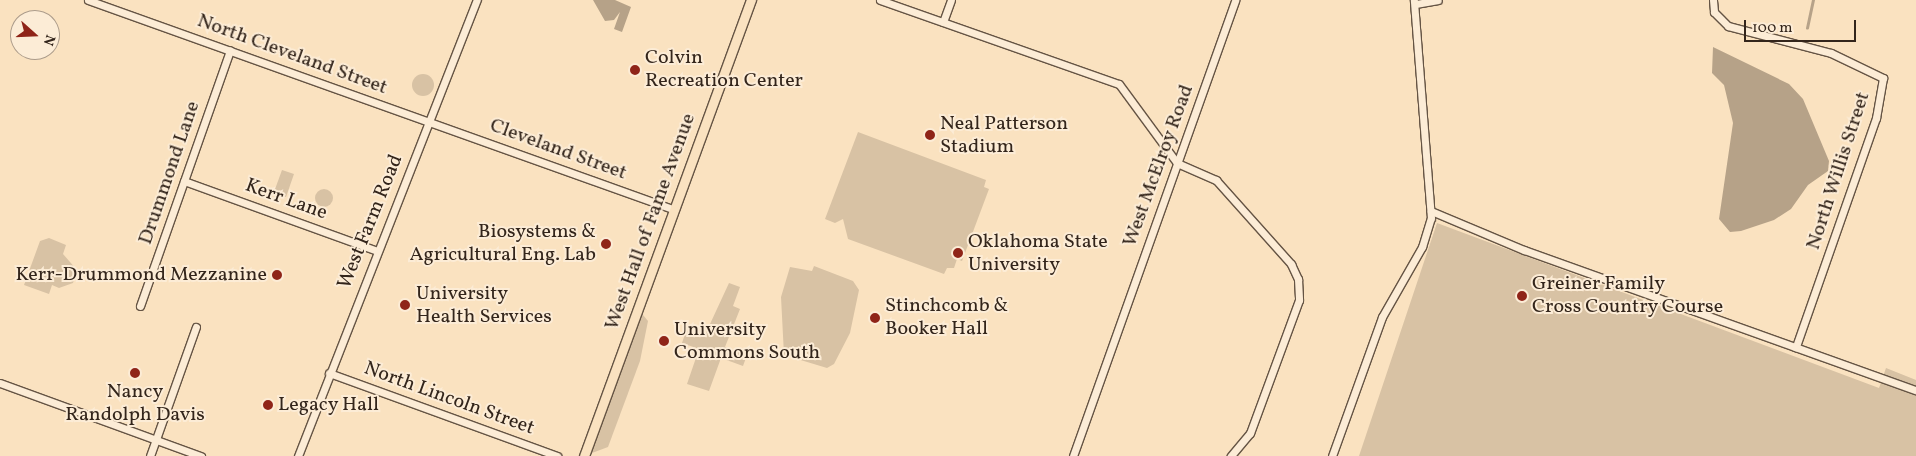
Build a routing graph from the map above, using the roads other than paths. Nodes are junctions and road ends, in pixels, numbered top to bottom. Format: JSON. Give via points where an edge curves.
{"nodes":[{"id":1,"x":88,"y":0,"type":"edge"},
{"id":2,"x":477,"y":0,"type":"edge"},
{"id":3,"x":751,"y":0,"type":"edge"},
{"id":4,"x":880,"y":0,"type":"edge"},
{"id":5,"x":950,"y":0,"type":"edge"},
{"id":6,"x":1235,"y":0,"type":"edge"},
{"id":7,"x":1438,"y":0,"type":"edge"},
{"id":8,"x":1713,"y":0,"type":"edge"},
{"id":9,"x":1415,"y":2,"type":"edge"},
{"id":10,"x":942,"y":22,"type":"junction"},
{"id":11,"x":230,"y":50,"type":"junction"},
{"id":12,"x":429,"y":120,"type":"junction"},
{"id":13,"x":1177,"y":163,"type":"junction"},
{"id":14,"x":184,"y":181,"type":"junction"},
{"id":15,"x":674,"y":210,"type":"junction"},
{"id":16,"x":1431,"y":211,"type":"junction"},
{"id":17,"x":377,"y":251,"type":"junction"},
{"id":18,"x":140,"y":306,"type":"dead end"},
{"id":19,"x":196,"y":327,"type":"dead end"},
{"id":20,"x":1796,"y":347,"type":"junction"},
{"id":21,"x":329,"y":373,"type":"junction"},
{"id":22,"x":0,"y":383,"type":"edge"},
{"id":23,"x":1916,"y":390,"type":"edge"},
{"id":24,"x":156,"y":439,"type":"junction"},
{"id":25,"x":150,"y":456,"type":"edge"},
{"id":26,"x":201,"y":456,"type":"edge"},
{"id":27,"x":298,"y":456,"type":"edge"},
{"id":28,"x":557,"y":456,"type":"edge"},
{"id":29,"x":584,"y":456,"type":"edge"},
{"id":30,"x":1073,"y":456,"type":"edge"},
{"id":31,"x":1231,"y":456,"type":"edge"},
{"id":32,"x":1332,"y":456,"type":"edge"}],
"edges":[{"from":1,"to":11,"type":"street","name":"North Cleveland Street"},
{"from":2,"to":12,"type":"street","name":"West Farm Road"},
{"from":3,"to":15,"type":"main road","name":"West Hall of Fame Avenue"},
{"from":4,"to":10,"type":"street"},
{"from":5,"to":10,"type":"street"},
{"from":6,"to":13,"type":"street","name":"West McElroy Road"},
{"from":7,"to":9,"type":"street"},
{"from":8,"to":20,"type":"street","name":"North Willis Street","via":[[1714,12],[1728,26],[1831,53],[1883,78],[1876,118]]},
{"from":9,"to":16,"type":"street","via":[[1424,175]]},
{"from":10,"to":13,"type":"street","via":[[1118,84]]},
{"from":11,"to":12,"type":"street","name":"North Cleveland Street"},
{"from":11,"to":14,"type":"street","name":"Drummond Lane"},
{"from":12,"to":15,"type":"street","name":"Cleveland Street"},
{"from":12,"to":17,"type":"street","name":"West Farm Road"},
{"from":13,"to":30,"type":"street","name":"West McElroy Road"},
{"from":13,"to":31,"type":"street","via":[[1216,180],[1291,264],[1300,292],[1250,433]]},
{"from":14,"to":17,"type":"street","name":"Kerr Lane"},
{"from":14,"to":18,"type":"street","name":"Drummond Lane"},
{"from":15,"to":29,"type":"main road","name":"West Hall of Fame Avenue"},
{"from":16,"to":20,"type":"street","via":[[1524,250]]},
{"from":16,"to":32,"type":"street","via":[[1422,247],[1382,317]]},
{"from":17,"to":21,"type":"street","name":"West Farm Road"},
{"from":19,"to":24,"type":"street"},
{"from":20,"to":23,"type":"street"},
{"from":21,"to":27,"type":"street","name":"West Farm Road"},
{"from":21,"to":28,"type":"street","name":"North Lincoln Street"},
{"from":22,"to":24,"type":"street"},
{"from":24,"to":25,"type":"street"},
{"from":24,"to":26,"type":"street"}]}
